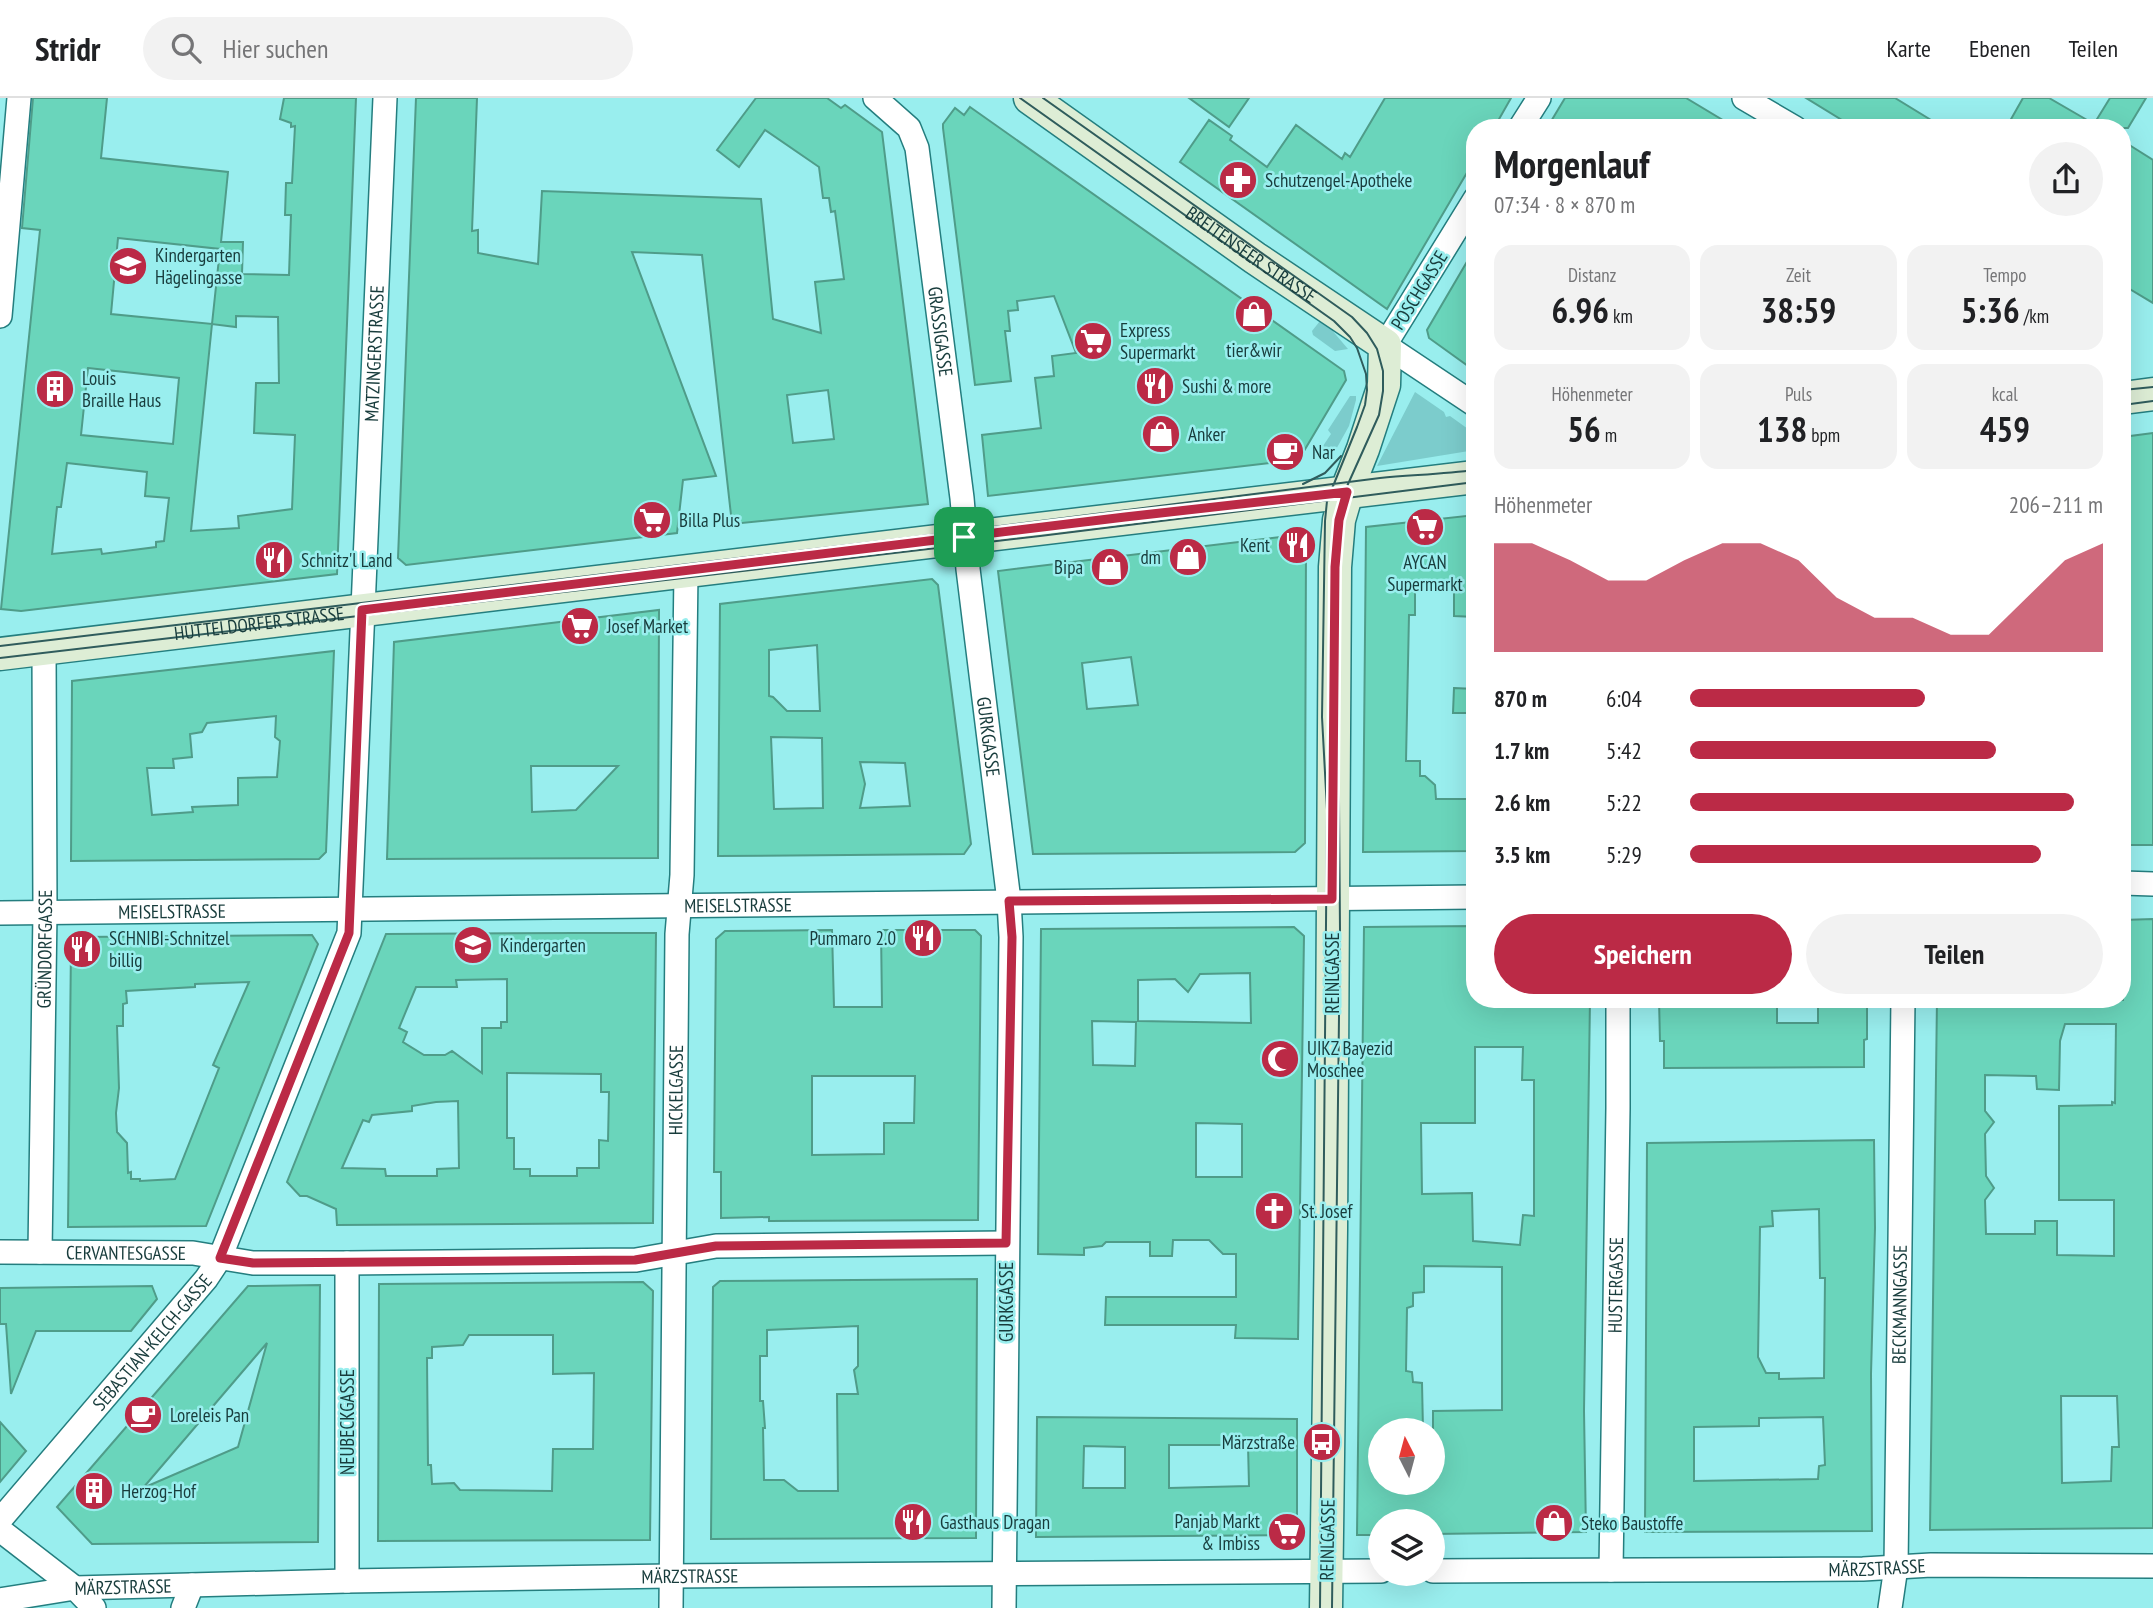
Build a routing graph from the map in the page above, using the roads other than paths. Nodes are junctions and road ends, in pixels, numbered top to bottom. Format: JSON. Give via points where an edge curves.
{"nodes":[{"id":1,"x":19,"y":98,"type":"edge"},
{"id":2,"x":385,"y":98,"type":"edge"},
{"id":3,"x":875,"y":98,"type":"edge"},
{"id":4,"x":1030,"y":98,"type":"edge"},
{"id":5,"x":1539,"y":98,"type":"edge"},
{"id":6,"x":1744,"y":98,"type":"edge"},
{"id":7,"x":1526,"y":119,"type":"edge"},
{"id":8,"x":1780,"y":119,"type":"edge"},
{"id":9,"x":1466,"y":214,"type":"edge"},
{"id":10,"x":0,"y":316,"type":"edge"},
{"id":11,"x":1385,"y":345,"type":"junction"},
{"id":12,"x":2153,"y":394,"type":"edge"},
{"id":13,"x":2131,"y":396,"type":"edge"},
{"id":14,"x":1466,"y":399,"type":"edge"},
{"id":15,"x":1466,"y":478,"type":"edge"},
{"id":16,"x":1347,"y":492,"type":"junction"},
{"id":17,"x":964,"y":537,"type":"junction"},
{"id":18,"x":686,"y":572,"type":"junction"},
{"id":19,"x":362,"y":610,"type":"junction"},
{"id":20,"x":44,"y":648,"type":"junction"},
{"id":21,"x":0,"y":654,"type":"edge"},
{"id":22,"x":2131,"y":883,"type":"edge"},
{"id":23,"x":2153,"y":884,"type":"edge"},
{"id":24,"x":1466,"y":897,"type":"edge"},
{"id":25,"x":1332,"y":899,"type":"junction"},
{"id":26,"x":1009,"y":901,"type":"junction"},
{"id":27,"x":680,"y":905,"type":"junction"},
{"id":28,"x":351,"y":909,"type":"junction"},
{"id":29,"x":45,"y":912,"type":"junction"},
{"id":30,"x":0,"y":913,"type":"edge"},
{"id":31,"x":1618,"y":1008,"type":"edge"},
{"id":32,"x":1903,"y":1008,"type":"edge"},
{"id":33,"x":1006,"y":1243,"type":"junction"},
{"id":34,"x":0,"y":1252,"type":"edge"},
{"id":35,"x":40,"y":1252,"type":"junction"},
{"id":36,"x":675,"y":1255,"type":"junction"},
{"id":37,"x":220,"y":1258,"type":"junction"},
{"id":38,"x":347,"y":1263,"type":"junction"},
{"id":39,"x":0,"y":1520,"type":"edge"},
{"id":40,"x":0,"y":1530,"type":"edge"},
{"id":41,"x":2153,"y":1566,"type":"edge"},
{"id":42,"x":1896,"y":1567,"type":"junction"},
{"id":43,"x":1611,"y":1570,"type":"junction"},
{"id":44,"x":1368,"y":1571,"type":"edge"},
{"id":45,"x":1445,"y":1571,"type":"edge"},
{"id":46,"x":1326,"y":1572,"type":"junction"},
{"id":47,"x":1004,"y":1575,"type":"junction"},
{"id":48,"x":670,"y":1576,"type":"junction"},
{"id":49,"x":347,"y":1581,"type":"junction"},
{"id":50,"x":192,"y":1585,"type":"junction"},
{"id":51,"x":75,"y":1588,"type":"junction"},
{"id":52,"x":0,"y":1600,"type":"edge"},
{"id":53,"x":94,"y":1608,"type":"edge"},
{"id":54,"x":183,"y":1608,"type":"edge"},
{"id":55,"x":671,"y":1608,"type":"edge"},
{"id":56,"x":1004,"y":1608,"type":"edge"},
{"id":57,"x":1326,"y":1608,"type":"edge"},
{"id":58,"x":1890,"y":1608,"type":"edge"}],
"edges":[{"from":1,"to":10,"type":"street"},
{"from":2,"to":19,"type":"street","name":"MATZINGERSTRASSE"},
{"from":3,"to":17,"type":"street","name":"GRASSIGASSE","via":[[909,128],[917,148]]},
{"from":4,"to":11,"type":"street","name":"BREITENSEER STRASSE"},
{"from":5,"to":7,"type":"street"},
{"from":6,"to":8,"type":"street"},
{"from":9,"to":11,"type":"street","name":"POSCHGASSE"},
{"from":11,"to":14,"type":"street","name":"BREITENSEER STRASSE"},
{"from":11,"to":16,"type":"street","name":"REINLGASSE","via":[[1384,385]]},
{"from":12,"to":13,"type":"street"},
{"from":15,"to":16,"type":"street","name":"HÜTTELDORFER STRASSE"},
{"from":16,"to":17,"type":"street","name":"HÜTTELDORFER STRASSE"},
{"from":16,"to":25,"type":"street","name":"REINLGASSE","via":[[1335,567]]},
{"from":17,"to":18,"type":"street","name":"HÜTTELDORFER STRASSE"},
{"from":17,"to":26,"type":"street","name":"GURKGASSE"},
{"from":18,"to":19,"type":"street","name":"HÜTTELDORFER STRASSE"},
{"from":18,"to":27,"type":"street","name":"HICKELGASSE"},
{"from":19,"to":20,"type":"street","name":"HÜTTELDORFER STRASSE"},
{"from":19,"to":28,"type":"street","name":"SEBASTIAN-KELCH-GASSE"},
{"from":20,"to":21,"type":"street","name":"HÜTTELDORFER STRASSE"},
{"from":20,"to":29,"type":"street","name":"GRÜNDORFGASSE"},
{"from":22,"to":23,"type":"street"},
{"from":24,"to":25,"type":"street","name":"MEISELSTRASSE"},
{"from":25,"to":26,"type":"street","name":"MEISELSTRASSE"},
{"from":25,"to":46,"type":"street","name":"REINLGASSE"},
{"from":26,"to":27,"type":"street","name":"MEISELSTRASSE"},
{"from":26,"to":33,"type":"street","name":"GURKGASSE"},
{"from":27,"to":28,"type":"street","name":"MEISELSTRASSE"},
{"from":27,"to":36,"type":"street","name":"HICKELGASSE"},
{"from":28,"to":29,"type":"street","name":"MEISELSTRASSE"},
{"from":28,"to":37,"type":"street","name":"SEBASTIAN-KELCH-GASSE","via":[[349,933]]},
{"from":29,"to":30,"type":"street","name":"MEISELSTRASSE"},
{"from":29,"to":35,"type":"street","name":"GRÜNDORFGASSE"},
{"from":31,"to":43,"type":"street","name":"HUSTERGASSE"},
{"from":32,"to":42,"type":"street","name":"BECKMANNGASSE"},
{"from":33,"to":36,"type":"street","name":"CERVANTESGASSE","via":[[716,1246]]},
{"from":33,"to":47,"type":"street","name":"GURKGASSE"},
{"from":34,"to":35,"type":"street","name":"CERVANTESGASSE"},
{"from":35,"to":37,"type":"street","name":"CERVANTESGASSE","via":[[193,1253]]},
{"from":36,"to":38,"type":"street","name":"CERVANTESGASSE","via":[[635,1260]]},
{"from":36,"to":48,"type":"street","name":"HICKELGASSE"},
{"from":37,"to":38,"type":"street","name":"CERVANTESGASSE","via":[[253,1263]]},
{"from":37,"to":39,"type":"street","name":"SEBASTIAN-KELCH-GASSE"},
{"from":38,"to":49,"type":"street","name":"NEUBECKGASSE"},
{"from":40,"to":51,"type":"street"},
{"from":41,"to":42,"type":"street","name":"MÄRZSTRASSE"},
{"from":42,"to":43,"type":"street","name":"MÄRZSTRASSE"},
{"from":42,"to":58,"type":"street","name":"BECKMANNGASSE"},
{"from":43,"to":45,"type":"street","name":"MÄRZSTRASSE"},
{"from":44,"to":46,"type":"street","name":"MÄRZSTRASSE"},
{"from":46,"to":47,"type":"street","name":"MÄRZSTRASSE"},
{"from":46,"to":57,"type":"street","name":"REINLGASSE"},
{"from":47,"to":48,"type":"street","name":"MÄRZSTRASSE"},
{"from":47,"to":56,"type":"street","name":"GURKGASSE"},
{"from":48,"to":49,"type":"street","name":"MÄRZSTRASSE"},
{"from":48,"to":55,"type":"street","name":"HICKELGASSE"},
{"from":49,"to":50,"type":"street","name":"MÄRZSTRASSE"},
{"from":50,"to":51,"type":"street","name":"MÄRZSTRASSE"},
{"from":50,"to":54,"type":"street"},
{"from":51,"to":52,"type":"street","name":"MÄRZSTRASSE"},
{"from":51,"to":53,"type":"street"}]}
